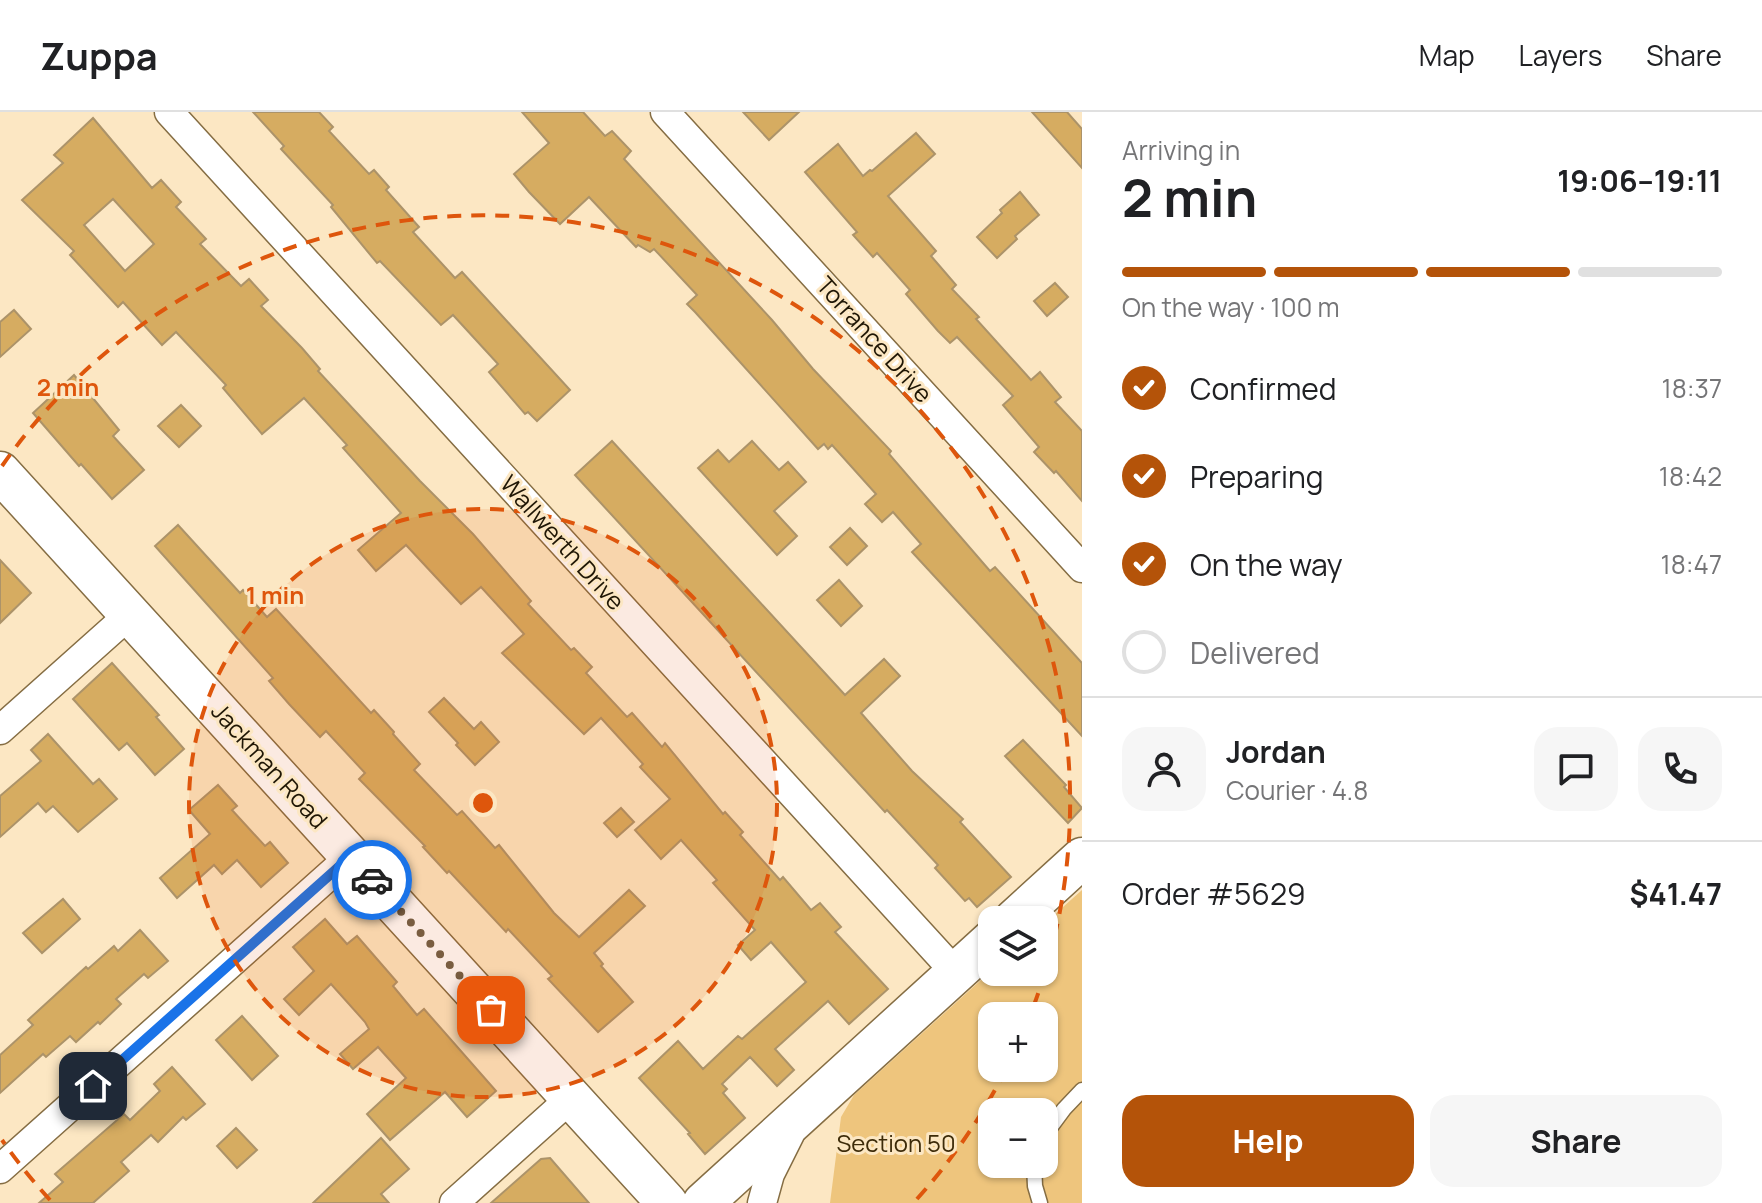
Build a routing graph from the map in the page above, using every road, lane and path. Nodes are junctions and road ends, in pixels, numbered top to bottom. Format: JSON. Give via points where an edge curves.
{"nodes":[{"id":1,"x":169,"y":112,"type":"edge"},
{"id":2,"x":665,"y":112,"type":"edge"},
{"id":3,"x":0,"y":472,"type":"edge"},
{"id":4,"x":1082,"y":568,"type":"edge"},
{"id":5,"x":130,"y":614,"type":"junction"},
{"id":6,"x":0,"y":730,"type":"edge"},
{"id":7,"x":351,"y":856,"type":"junction"},
{"id":8,"x":1082,"y":858,"type":"edge"},
{"id":9,"x":1029,"y":906,"type":"edge"},
{"id":10,"x":978,"y":953,"type":"edge"},
{"id":11,"x":956,"y":973,"type":"junction"},
{"id":12,"x":1082,"y":1090,"type":"edge"},
{"id":13,"x":571,"y":1098,"type":"junction"},
{"id":14,"x":818,"y":1098,"type":"junction"},
{"id":15,"x":1058,"y":1117,"type":"edge"},
{"id":16,"x":0,"y":1169,"type":"edge"},
{"id":17,"x":1035,"y":1178,"type":"edge"},
{"id":18,"x":454,"y":1203,"type":"edge"},
{"id":19,"x":667,"y":1203,"type":"edge"},
{"id":20,"x":703,"y":1203,"type":"edge"},
{"id":21,"x":762,"y":1203,"type":"edge"},
{"id":22,"x":1040,"y":1203,"type":"edge"}],
"edges":[{"from":1,"to":11,"type":"street","name":"Wallwerth Drive"},
{"from":2,"to":4,"type":"street","name":"Torrance Drive"},
{"from":3,"to":5,"type":"street","name":"Jackman Road"},
{"from":5,"to":6,"type":"street"},
{"from":5,"to":7,"type":"street","name":"Jackman Road"},
{"from":7,"to":13,"type":"street","name":"Jackman Road"},
{"from":7,"to":16,"type":"street"},
{"from":8,"to":9,"type":"street"},
{"from":10,"to":11,"type":"street"},
{"from":11,"to":14,"type":"street"},
{"from":12,"to":15,"type":"lane"},
{"from":13,"to":18,"type":"street"},
{"from":13,"to":19,"type":"street","name":"Jackman Road"},
{"from":14,"to":20,"type":"street"},
{"from":14,"to":21,"type":"street","via":[[785,1141]]},
{"from":17,"to":22,"type":"lane"}]}
